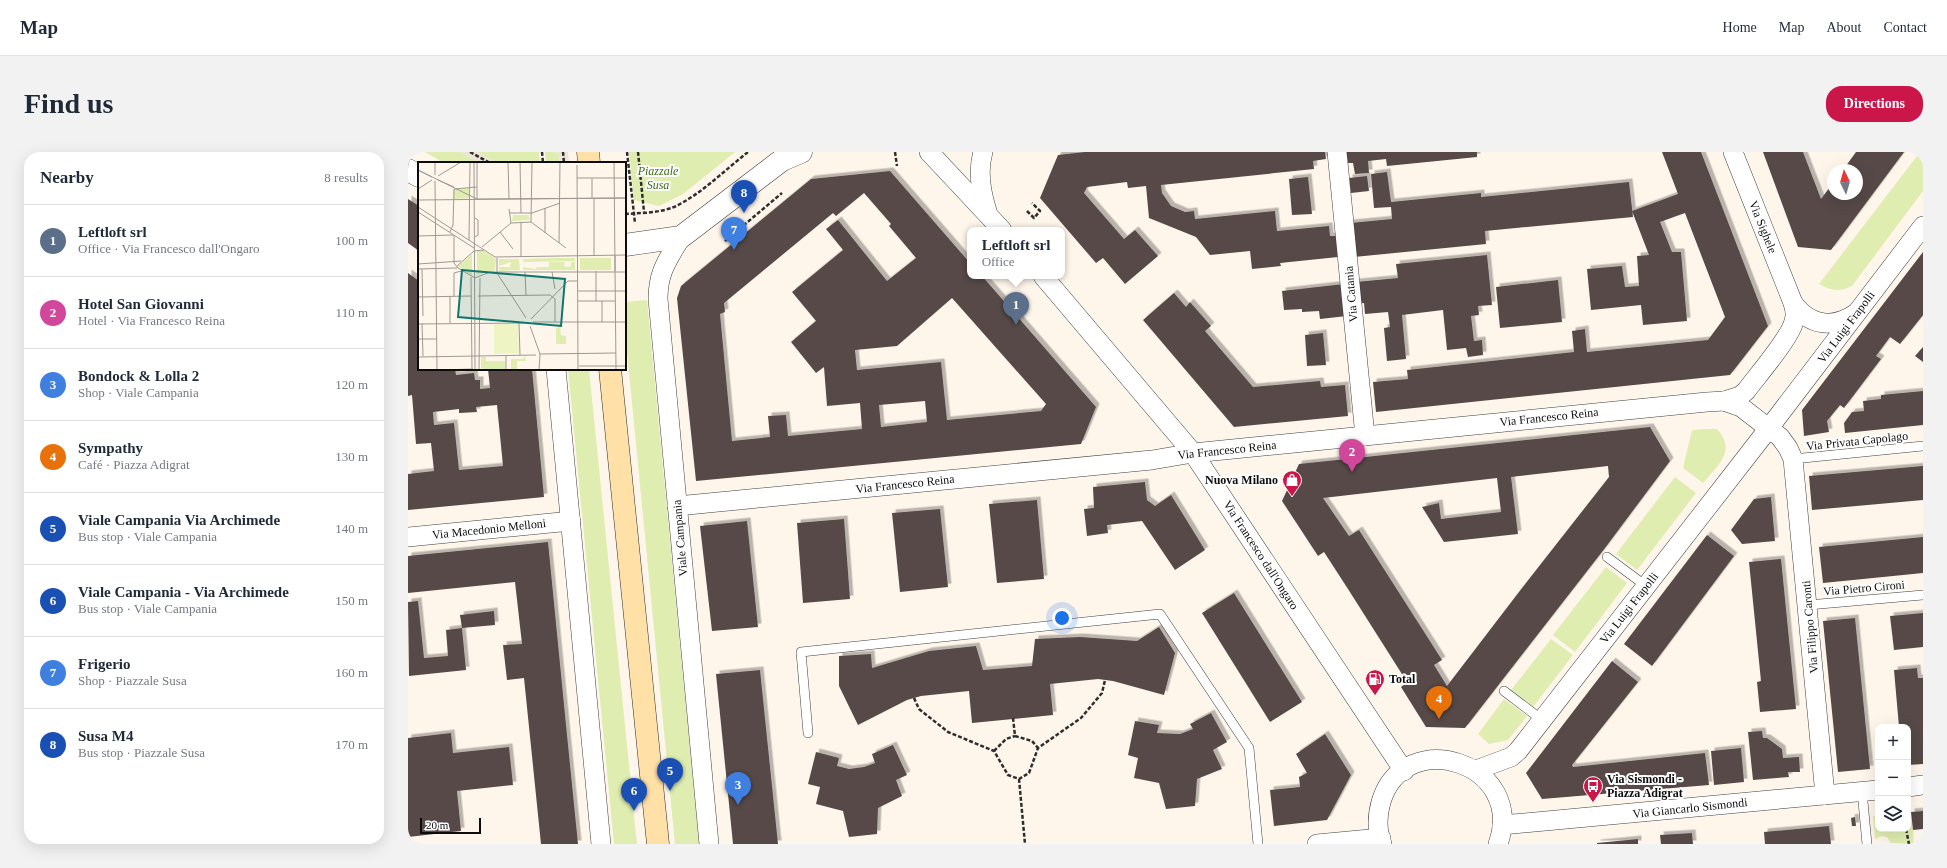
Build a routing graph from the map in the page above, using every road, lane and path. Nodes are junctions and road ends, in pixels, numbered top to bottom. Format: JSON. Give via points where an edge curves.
{"nodes":[{"id":1,"x":470,"y":152,"type":"edge"},
{"id":2,"x":542,"y":152,"type":"edge"},
{"id":3,"x":563,"y":152,"type":"edge"},
{"id":4,"x":588,"y":152,"type":"edge"},
{"id":5,"x":627,"y":152,"type":"edge"},
{"id":6,"x":638,"y":152,"type":"edge"},
{"id":7,"x":748,"y":152,"type":"edge"},
{"id":8,"x":800,"y":152,"type":"edge"},
{"id":9,"x":896,"y":152,"type":"edge"},
{"id":10,"x":929,"y":152,"type":"edge"},
{"id":11,"x":983,"y":152,"type":"edge"},
{"id":12,"x":1337,"y":152,"type":"edge"},
{"id":13,"x":1733,"y":152,"type":"edge"},
{"id":14,"x":488,"y":162,"type":"edge"},
{"id":15,"x":543,"y":162,"type":"edge"},
{"id":16,"x":564,"y":162,"type":"edge"},
{"id":17,"x":589,"y":162,"type":"edge"},
{"id":18,"x":897,"y":166,"type":"dead end"},
{"id":19,"x":408,"y":170,"type":"edge"},
{"id":20,"x":408,"y":174,"type":"edge"},
{"id":21,"x":418,"y":175,"type":"edge"},
{"id":22,"x":418,"y":176,"type":"edge"},
{"id":23,"x":782,"y":193,"type":"dead end"},
{"id":24,"x":1032,"y":203,"type":"dead end"},
{"id":25,"x":1027,"y":210,"type":"dead end"},
{"id":26,"x":644,"y":212,"type":"junction"},
{"id":27,"x":633,"y":213,"type":"junction"},
{"id":28,"x":626,"y":214,"type":"edge"},
{"id":29,"x":1037,"y":214,"type":"junction"},
{"id":30,"x":988,"y":215,"type":"junction"},
{"id":31,"x":1040,"y":217,"type":"dead end"},
{"id":32,"x":1923,"y":226,"type":"edge"},
{"id":33,"x":999,"y":227,"type":"edge"},
{"id":34,"x":681,"y":237,"type":"junction"},
{"id":35,"x":725,"y":241,"type":"dead end"},
{"id":36,"x":626,"y":245,"type":"edge"},
{"id":37,"x":1045,"y":279,"type":"edge"},
{"id":38,"x":1793,"y":303,"type":"junction"},
{"id":39,"x":1857,"y":313,"type":"junction"},
{"id":40,"x":556,"y":370,"type":"edge"},
{"id":41,"x":610,"y":370,"type":"edge"},
{"id":42,"x":1724,"y":401,"type":"junction"},
{"id":43,"x":1769,"y":428,"type":"junction"},
{"id":44,"x":1365,"y":436,"type":"junction"},
{"id":45,"x":1923,"y":446,"type":"edge"},
{"id":46,"x":1193,"y":453,"type":"junction"},
{"id":47,"x":1793,"y":459,"type":"junction"},
{"id":48,"x":677,"y":506,"type":"junction"},
{"id":49,"x":571,"y":521,"type":"junction"},
{"id":50,"x":408,"y":537,"type":"edge"},
{"id":51,"x":1607,"y":557,"type":"dead end"},
{"id":52,"x":1646,"y":586,"type":"junction"},
{"id":53,"x":1923,"y":594,"type":"edge"},
{"id":54,"x":1808,"y":605,"type":"junction"},
{"id":55,"x":1105,"y":680,"type":"dead end"},
{"id":56,"x":1504,"y":692,"type":"dead end"},
{"id":57,"x":914,"y":698,"type":"dead end"},
{"id":58,"x":1013,"y":718,"type":"dead end"},
{"id":59,"x":1542,"y":720,"type":"junction"},
{"id":60,"x":808,"y":733,"type":"dead end"},
{"id":61,"x":1015,"y":736,"type":"junction"},
{"id":62,"x":1038,"y":748,"type":"junction"},
{"id":63,"x":994,"y":751,"type":"junction"},
{"id":64,"x":1476,"y":770,"type":"junction"},
{"id":65,"x":1404,"y":771,"type":"junction"},
{"id":66,"x":1019,"y":779,"type":"junction"},
{"id":67,"x":1923,"y":785,"type":"edge"},
{"id":68,"x":1911,"y":787,"type":"edge"},
{"id":69,"x":1870,"y":790,"type":"edge"},
{"id":70,"x":1825,"y":795,"type":"junction"},
{"id":71,"x":1502,"y":825,"type":"junction"},
{"id":72,"x":1907,"y":832,"type":"edge"},
{"id":73,"x":1381,"y":841,"type":"edge"},
{"id":74,"x":601,"y":844,"type":"edge"},
{"id":75,"x":658,"y":844,"type":"edge"},
{"id":76,"x":709,"y":844,"type":"edge"},
{"id":77,"x":1024,"y":844,"type":"edge"},
{"id":78,"x":1258,"y":844,"type":"edge"},
{"id":79,"x":1317,"y":844,"type":"edge"},
{"id":80,"x":1498,"y":844,"type":"edge"},
{"id":81,"x":1867,"y":844,"type":"edge"},
{"id":82,"x":1909,"y":844,"type":"edge"}],
"edges":[{"from":1,"to":14,"type":"path"},
{"from":2,"to":15,"type":"path"},
{"from":3,"to":16,"type":"path"},
{"from":4,"to":17,"type":"main road"},
{"from":5,"to":27,"type":"path"},
{"from":6,"to":26,"type":"path"},
{"from":7,"to":26,"type":"path","via":[[688,199],[663,210]]},
{"from":8,"to":34,"type":"street","via":[[782,160]]},
{"from":9,"to":18,"type":"path"},
{"from":10,"to":30,"type":"street"},
{"from":11,"to":30,"type":"street","via":[[980,181]]},
{"from":12,"to":44,"type":"street","name":"Via Catania"},
{"from":13,"to":38,"type":"street","name":"Via Sighele"},
{"from":19,"to":21,"type":"street"},
{"from":20,"to":22,"type":"street"},
{"from":23,"to":35,"type":"path"},
{"from":24,"to":29,"type":"path","via":[[1040,211]]},
{"from":25,"to":29,"type":"path","via":[[1034,218]]},
{"from":26,"to":27,"type":"path"},
{"from":27,"to":28,"type":"path"},
{"from":29,"to":31,"type":"path"},
{"from":30,"to":33,"type":"street"},
{"from":32,"to":39,"type":"street","name":"Via Luigi Frapolli"},
{"from":34,"to":36,"type":"street"},
{"from":34,"to":48,"type":"street","name":"Viale Campania","via":[[658,281]]},
{"from":37,"to":46,"type":"street","name":"Via Francesco dall'Ongaro"},
{"from":38,"to":39,"type":"street","via":[[1806,317],[1827,324],[1838,323]]},
{"from":38,"to":42,"type":"street","via":[[1794,321],[1787,336],[1746,391],[1740,396]]},
{"from":39,"to":43,"type":"street","name":"Via Luigi Frapolli"},
{"from":40,"to":49,"type":"street"},
{"from":41,"to":75,"type":"main road"},
{"from":42,"to":43,"type":"street","name":"Via Francesco Reina","via":[[1741,407]]},
{"from":42,"to":44,"type":"street","name":"Via Francesco Reina"},
{"from":43,"to":47,"type":"street","via":[[1780,437]]},
{"from":43,"to":52,"type":"street","name":"Via Luigi Frapolli"},
{"from":44,"to":46,"type":"street","name":"Via Francesco Reina"},
{"from":45,"to":47,"type":"lane","name":"Via Privata Capolago"},
{"from":46,"to":48,"type":"street","name":"Via Francesco Reina","via":[[1152,460]]},
{"from":46,"to":65,"type":"street","name":"Via Francesco dall'Ongaro"},
{"from":47,"to":54,"type":"street","name":"Via Filippo Caronti"},
{"from":48,"to":76,"type":"street","name":"Viale Campania"},
{"from":49,"to":50,"type":"street","name":"Via Macedonio Melloni"},
{"from":49,"to":74,"type":"street"},
{"from":51,"to":52,"type":"lane"},
{"from":52,"to":59,"type":"street","name":"Via Luigi Frapolli"},
{"from":53,"to":54,"type":"lane","name":"Via Pietro Cironi"},
{"from":54,"to":70,"type":"street","name":"Via Filippo Caronti"},
{"from":55,"to":62,"type":"path","via":[[1102,693],[1081,718]]},
{"from":56,"to":59,"type":"lane"},
{"from":57,"to":63,"type":"path","via":[[919,709],[948,732]]},
{"from":58,"to":61,"type":"path"},
{"from":59,"to":64,"type":"street","name":"Via Luigi Frapolli","via":[[1511,757]]},
{"from":60,"to":78,"type":"lane","via":[[801,652],[1160,614],[1249,748]]},
{"from":61,"to":62,"type":"path","via":[[1032,741]]},
{"from":61,"to":63,"type":"path","via":[[1006,739]]},
{"from":62,"to":66,"type":"path","via":[[1029,772]]},
{"from":63,"to":66,"type":"path","via":[[1008,775]]},
{"from":64,"to":65,"type":"street","via":[[1445,759],[1423,762]]},
{"from":64,"to":71,"type":"street","via":[[1497,796]]},
{"from":65,"to":73,"type":"street","via":[[1395,778],[1383,797],[1378,820]]},
{"from":66,"to":77,"type":"path"},
{"from":67,"to":68,"type":"street"},
{"from":69,"to":70,"type":"street","name":"Via Giancarlo Sismondi"},
{"from":69,"to":81,"type":"lane"},
{"from":70,"to":71,"type":"street","name":"Via Giancarlo Sismondi"},
{"from":71,"to":80,"type":"street"},
{"from":72,"to":82,"type":"path"},
{"from":73,"to":79,"type":"street"}]}
